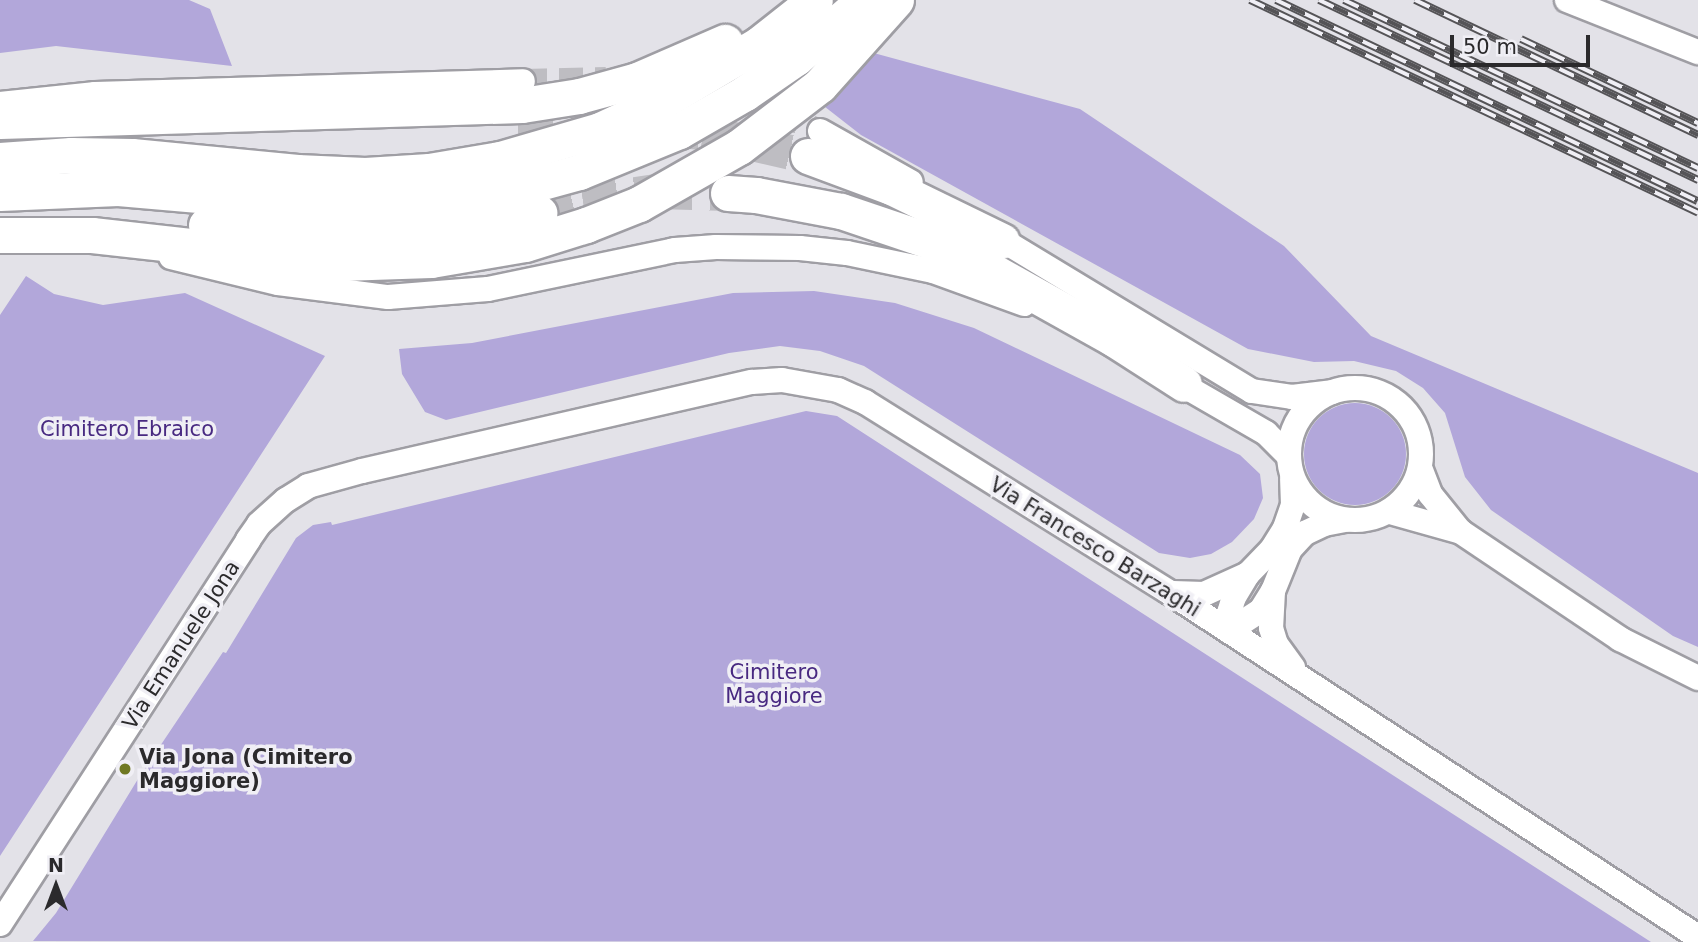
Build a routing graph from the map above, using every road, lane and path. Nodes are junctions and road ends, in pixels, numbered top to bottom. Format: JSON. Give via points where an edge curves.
{"nodes":[{"id":1,"x":789,"y":0,"type":"edge"},
{"id":2,"x":815,"y":0,"type":"edge"},
{"id":3,"x":864,"y":0,"type":"edge"},
{"id":4,"x":896,"y":0,"type":"edge"},
{"id":5,"x":1567,"y":0,"type":"edge"},
{"id":6,"x":1698,"y":52,"type":"edge"},
{"id":7,"x":523,"y":81,"type":"tunnel mouth"},
{"id":8,"x":0,"y":104,"type":"edge"},
{"id":9,"x":0,"y":121,"type":"edge"},
{"id":10,"x":518,"y":127,"type":"tunnel mouth"},
{"id":11,"x":814,"y":143,"type":"tunnel mouth"},
{"id":12,"x":0,"y":145,"type":"edge"},
{"id":13,"x":0,"y":160,"type":"edge"},
{"id":14,"x":0,"y":193,"type":"edge"},
{"id":15,"x":728,"y":193,"type":"tunnel mouth"},
{"id":16,"x":0,"y":211,"type":"edge"},
{"id":17,"x":539,"y":213,"type":"tunnel mouth"},
{"id":18,"x":0,"y":235,"type":"edge"},
{"id":19,"x":1002,"y":241,"type":"joint"},
{"id":20,"x":0,"y":245,"type":"edge"},
{"id":21,"x":1184,"y":384,"type":"junction"},
{"id":22,"x":1332,"y":392,"type":"junction"},
{"id":23,"x":431,"y":456,"type":"joint"},
{"id":24,"x":1290,"y":467,"type":"junction"},
{"id":25,"x":1420,"y":470,"type":"junction"},
{"id":26,"x":1390,"y":512,"type":"junction"},
{"id":27,"x":1344,"y":520,"type":"junction"},
{"id":28,"x":1461,"y":532,"type":"junction"},
{"id":29,"x":1248,"y":574,"type":"junction"},
{"id":30,"x":1273,"y":591,"type":"junction"},
{"id":31,"x":1170,"y":593,"type":"junction"},
{"id":32,"x":1229,"y":631,"type":"junction"},
{"id":33,"x":1698,"y":678,"type":"edge"},
{"id":34,"x":1302,"y":679,"type":"junction"},
{"id":35,"x":0,"y":924,"type":"edge"},
{"id":36,"x":1698,"y":937,"type":"edge"}],
"edges":[{"from":1,"to":9,"type":"highway","via":[[742,32],[670,69],[579,96],[484,108]]},
{"from":2,"to":13,"type":"highway","via":[[729,65],[662,102],[600,130],[512,157],[429,171],[319,173],[104,155]]},
{"from":3,"to":14,"type":"highway","via":[[824,36],[714,112],[615,159],[544,182],[472,198],[345,208],[118,188]]},
{"from":4,"to":18,"type":"highway","via":[[820,85],[739,147],[661,193],[556,235],[463,256],[400,262],[310,262],[92,235]]},
{"from":5,"to":6,"type":"street"},
{"from":7,"to":8,"type":"street","via":[[108,93]]},
{"from":10,"to":12,"type":"highway"},
{"from":11,"to":19,"type":"highway"},
{"from":15,"to":21,"type":"highway","via":[[841,211],[953,249],[1114,339]]},
{"from":16,"to":17,"type":"highway","via":[[101,212],[247,230],[341,235],[455,229]]},
{"from":19,"to":22,"type":"street","via":[[1252,391],[1292,397]]},
{"from":20,"to":21,"type":"street","via":[[131,250],[278,284],[388,298],[488,289],[675,250],[764,247],[847,253],[933,271],[1007,297]]},
{"from":21,"to":24,"type":"street","via":[[1266,433]]},
{"from":22,"to":24,"type":"street","via":[[1303,412],[1292,432]]},
{"from":22,"to":25,"type":"street","via":[[1364,388],[1403,408],[1416,426],[1422,447]]},
{"from":23,"to":31,"type":"street","name":"Via Francesco Barzaghi","via":[[752,382],[808,383],[865,402]]},
{"from":23,"to":35,"type":"street","name":"Via Emanuele Jona","via":[[308,486],[259,524]]},
{"from":24,"to":27,"type":"street","via":[[1304,498],[1322,513]]},
{"from":24,"to":29,"type":"street","via":[[1293,505],[1285,528]]},
{"from":25,"to":26,"type":"street","via":[[1409,494]]},
{"from":25,"to":28,"type":"street","via":[[1430,494]]},
{"from":26,"to":27,"type":"street","via":[[1368,520]]},
{"from":26,"to":28,"type":"street"},
{"from":27,"to":30,"type":"street","via":[[1305,533],[1290,549]]},
{"from":28,"to":33,"type":"street","via":[[1620,639]]},
{"from":29,"to":31,"type":"street","via":[[1204,594]]},
{"from":29,"to":32,"type":"street","via":[[1234,597]]},
{"from":30,"to":32,"type":"street","via":[[1261,610]]},
{"from":30,"to":34,"type":"street","via":[[1271,628],[1276,644]]},
{"from":31,"to":32,"type":"street","name":"Via Francesco Barzaghi"},
{"from":32,"to":34,"type":"street","name":"Via Francesco Barzaghi"},
{"from":34,"to":36,"type":"street","name":"Via Francesco Barzaghi"}]}
